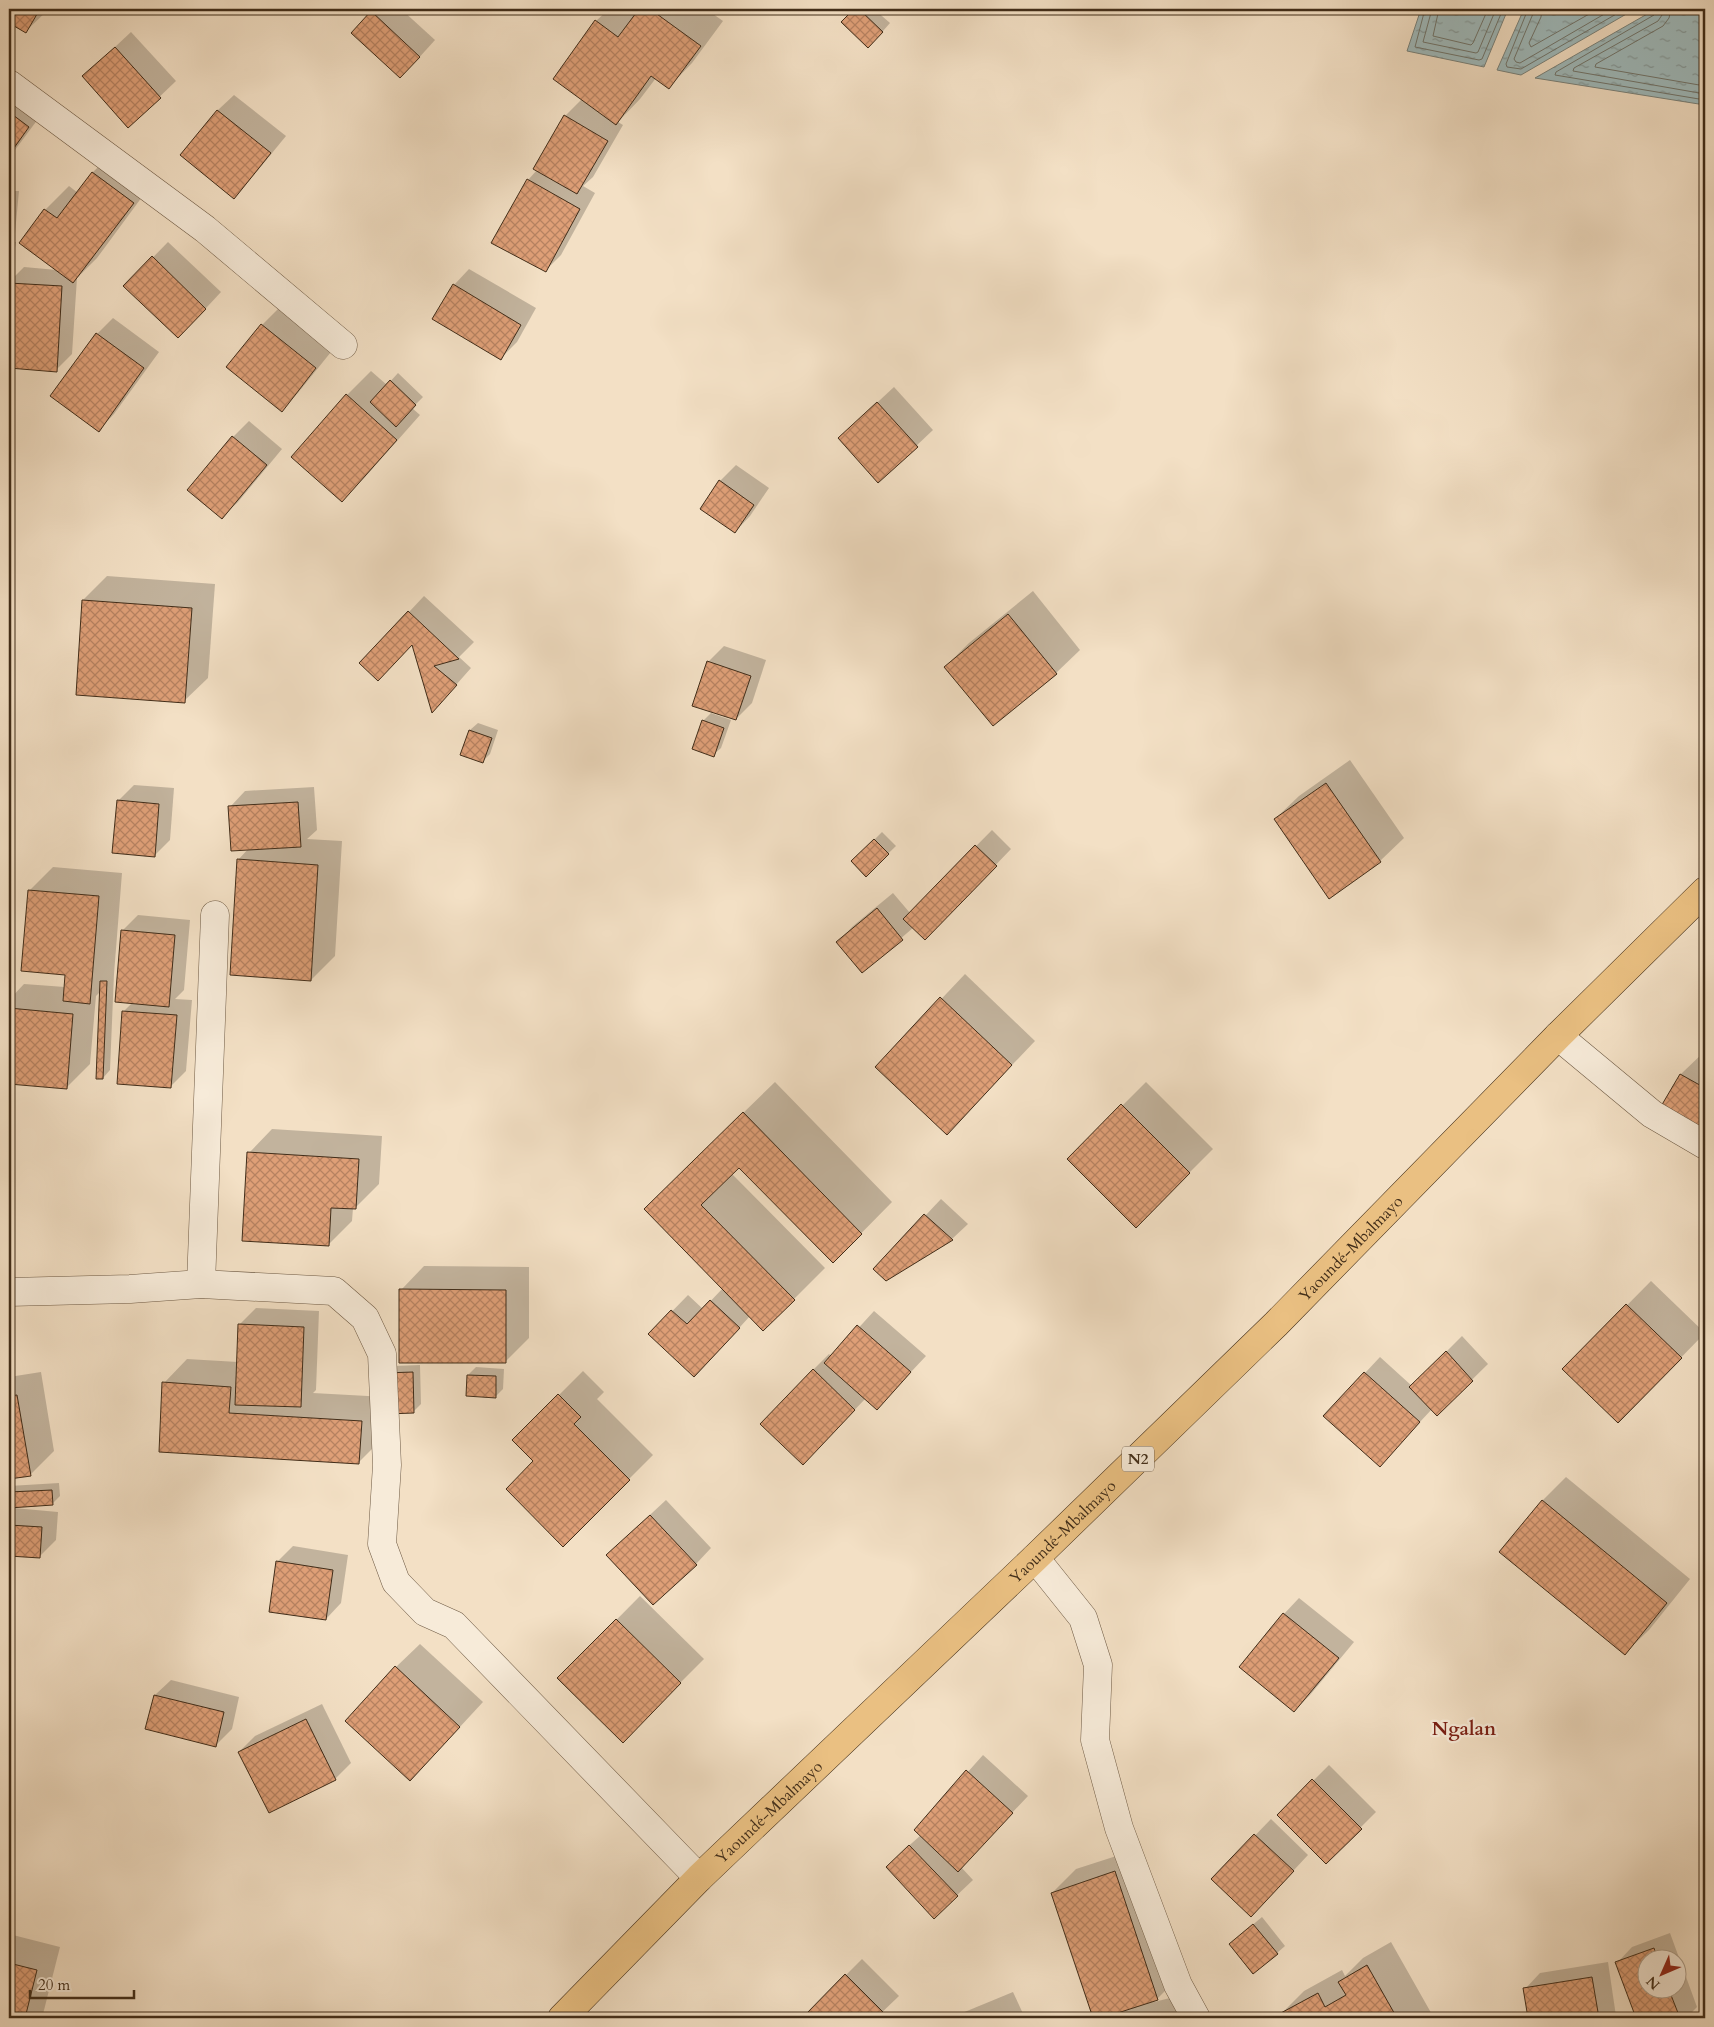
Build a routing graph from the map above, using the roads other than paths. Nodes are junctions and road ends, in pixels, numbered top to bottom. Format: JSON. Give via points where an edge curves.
{"nodes":[{"id":1,"x":9,"y":84,"type":"edge"},
{"id":2,"x":343,"y":344,"type":"dead end"},
{"id":3,"x":1705,"y":891,"type":"edge"},
{"id":4,"x":215,"y":915,"type":"dead end"},
{"id":5,"x":1558,"y":1036,"type":"junction"},
{"id":6,"x":1705,"y":1145,"type":"edge"},
{"id":7,"x":201,"y":1284,"type":"junction"},
{"id":8,"x":9,"y":1292,"type":"edge"},
{"id":9,"x":1035,"y":1558,"type":"junction"},
{"id":10,"x":699,"y":1878,"type":"junction"},
{"id":11,"x":562,"y":2018,"type":"edge"},
{"id":12,"x":1196,"y":2018,"type":"edge"}],
"edges":[{"from":1,"to":2,"type":"street","via":[[205,229]]},
{"from":3,"to":5,"type":"highway","name":"Yaoundé-Mbalmayo","number":"N2"},
{"from":4,"to":7,"type":"street"},
{"from":5,"to":6,"type":"street","via":[[1652,1114]]},
{"from":5,"to":9,"type":"highway","name":"Yaoundé-Mbalmayo","number":"N2","via":[[1276,1324]]},
{"from":7,"to":8,"type":"street"},
{"from":7,"to":10,"type":"street","via":[[334,1291],[365,1318],[382,1354],[387,1465],[382,1544],[396,1582],[424,1612],[454,1626]]},
{"from":9,"to":10,"type":"highway","name":"Yaoundé-Mbalmayo","number":"N2"},
{"from":9,"to":12,"type":"street","via":[[1083,1618],[1098,1665],[1095,1740],[1119,1828],[1178,1985]]},
{"from":10,"to":11,"type":"highway","name":"Yaoundé-Mbalmayo","number":"N2"}]}
